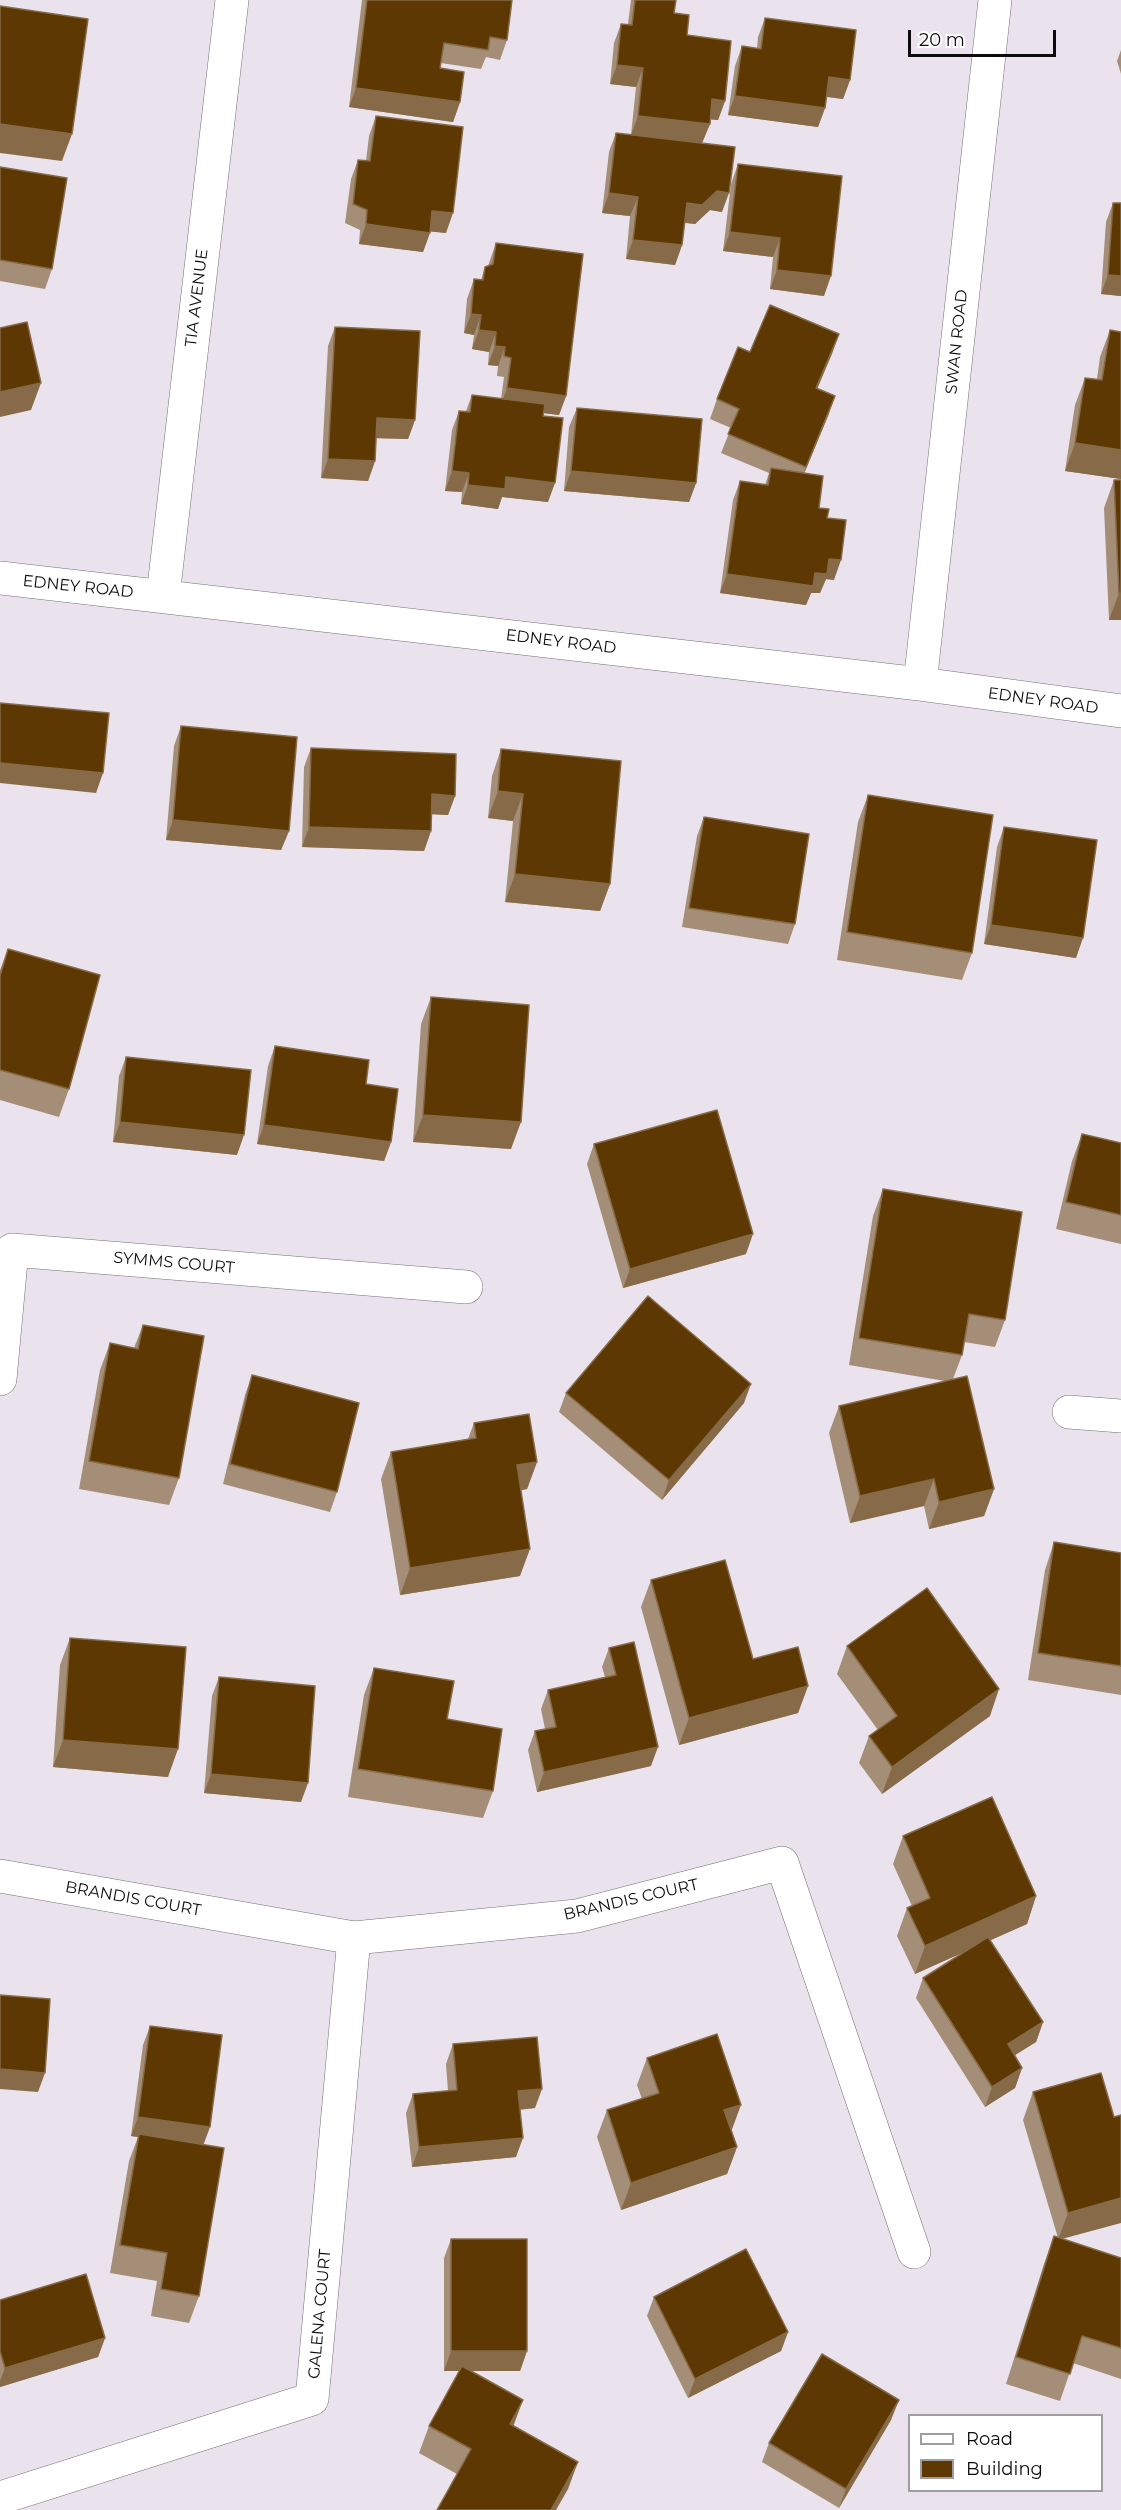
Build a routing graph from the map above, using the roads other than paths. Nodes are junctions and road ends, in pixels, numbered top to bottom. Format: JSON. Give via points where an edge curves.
{"nodes":[{"id":1,"x":232,"y":0,"type":"edge"},
{"id":2,"x":995,"y":0,"type":"edge"},
{"id":3,"x":0,"y":578,"type":"edge"},
{"id":4,"x":163,"y":596,"type":"junction"},
{"id":5,"x":920,"y":684,"type":"junction"},
{"id":6,"x":1121,"y":711,"type":"edge"},
{"id":7,"x":466,"y":1287,"type":"dead end"},
{"id":8,"x":0,"y":1379,"type":"edge"},
{"id":9,"x":1069,"y":1412,"type":"dead end"},
{"id":10,"x":1121,"y":1416,"type":"edge"},
{"id":11,"x":0,"y":1876,"type":"edge"},
{"id":12,"x":354,"y":1938,"type":"junction"},
{"id":13,"x":914,"y":2252,"type":"dead end"},
{"id":14,"x":0,"y":2498,"type":"edge"}],
"edges":[{"from":1,"to":4,"type":"street","name":"TIA AVENUE"},
{"from":2,"to":5,"type":"street","name":"SWAN ROAD"},
{"from":3,"to":4,"type":"street","name":"EDNEY ROAD"},
{"from":4,"to":5,"type":"street","name":"EDNEY ROAD"},
{"from":5,"to":6,"type":"street","name":"EDNEY ROAD"},
{"from":7,"to":8,"type":"street","name":"SYMMS COURT","via":[[12,1250]]},
{"from":9,"to":10,"type":"street"},
{"from":11,"to":12,"type":"street","name":"BRANDIS COURT"},
{"from":12,"to":13,"type":"street","name":"BRANDIS COURT","via":[[577,1916],[782,1863]]},
{"from":12,"to":14,"type":"street","name":"GALENA COURT","via":[[312,2399]]}]}
